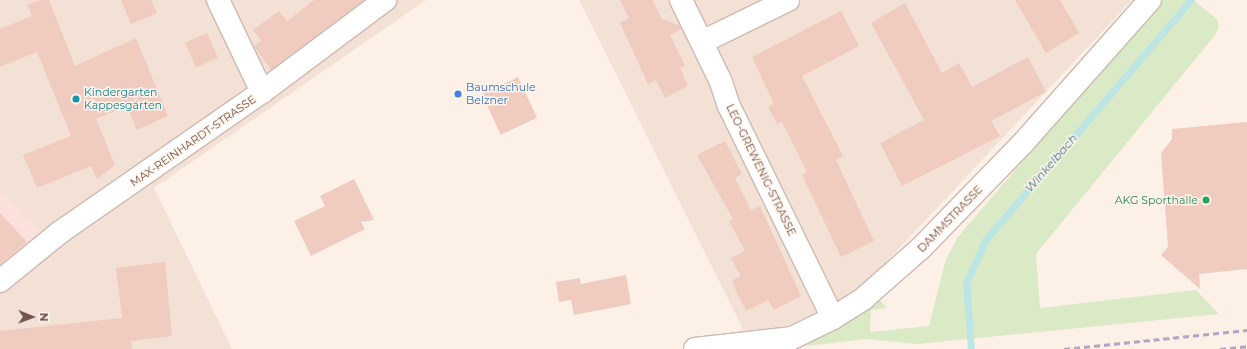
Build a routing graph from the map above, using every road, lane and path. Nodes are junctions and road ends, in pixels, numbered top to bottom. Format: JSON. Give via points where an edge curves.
{"nodes":[{"id":1,"x":218,"y":0,"type":"edge"},
{"id":2,"x":385,"y":0,"type":"edge"},
{"id":3,"x":681,"y":0,"type":"edge"},
{"id":4,"x":788,"y":0,"type":"edge"},
{"id":5,"x":1150,"y":0,"type":"edge"},
{"id":6,"x":702,"y":42,"type":"junction"},
{"id":7,"x":262,"y":92,"type":"junction"},
{"id":8,"x":0,"y":281,"type":"edge"},
{"id":9,"x":833,"y":318,"type":"junction"},
{"id":10,"x":696,"y":349,"type":"edge"}],
"edges":[{"from":1,"to":7,"type":"street"},
{"from":2,"to":7,"type":"street","name":"MAX-REINHARDT-STRASSE"},
{"from":3,"to":6,"type":"street","name":"LEO-GREWENIG-STRASSE"},
{"from":4,"to":6,"type":"street"},
{"from":5,"to":9,"type":"street","name":"DAMMSTRASSE","via":[[1023,143],[920,249],[863,299]]},
{"from":6,"to":9,"type":"street","name":"LEO-GREWENIG-STRASSE","via":[[721,82],[728,106]]},
{"from":7,"to":8,"type":"street","name":"MAX-REINHARDT-STRASSE","via":[[59,233]]},
{"from":9,"to":10,"type":"street","name":"DAMMSTRASSE","via":[[792,338]]}]}
